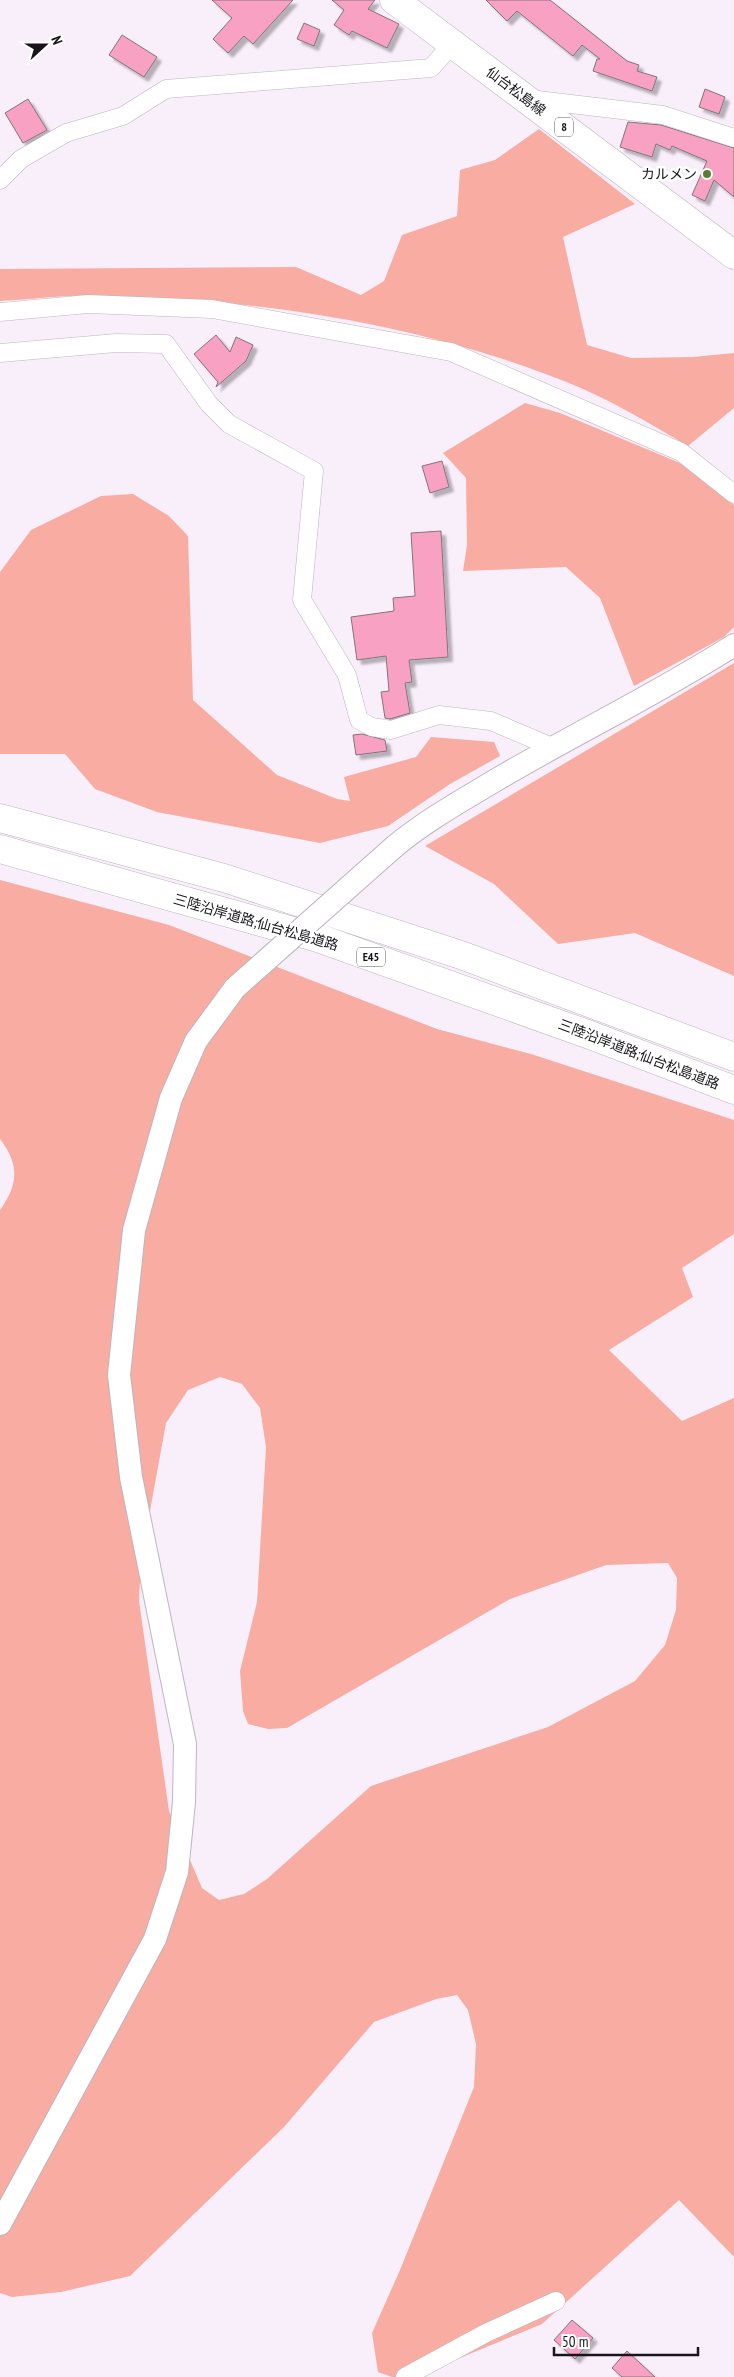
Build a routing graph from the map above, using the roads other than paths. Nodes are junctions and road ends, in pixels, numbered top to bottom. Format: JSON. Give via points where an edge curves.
{"nodes":[{"id":1,"x":394,"y":0,"type":"edge"},
{"id":2,"x":453,"y":43,"type":"junction"},
{"id":3,"x":526,"y":99,"type":"junction"},
{"id":4,"x":734,"y":138,"type":"edge"},
{"id":5,"x":0,"y":180,"type":"edge"},
{"id":6,"x":734,"y":255,"type":"edge"},
{"id":7,"x":0,"y":312,"type":"edge"},
{"id":8,"x":0,"y":353,"type":"edge"},
{"id":9,"x":734,"y":494,"type":"edge"},
{"id":10,"x":734,"y":645,"type":"edge"},
{"id":11,"x":552,"y":747,"type":"junction"},
{"id":12,"x":0,"y":818,"type":"edge"},
{"id":13,"x":0,"y":850,"type":"edge"},
{"id":14,"x":734,"y":1057,"type":"edge"},
{"id":15,"x":734,"y":1090,"type":"edge"},
{"id":16,"x":0,"y":2224,"type":"edge"},
{"id":17,"x":556,"y":2301,"type":"dead end"},
{"id":18,"x":405,"y":2377,"type":"edge"}],
"edges":[{"from":1,"to":2,"type":"main road","name":"仙台松島線","number":"8"},
{"from":2,"to":3,"type":"main road","name":"仙台松島線","number":"8"},
{"from":2,"to":5,"type":"street","via":[[431,68],[166,89],[123,116],[66,133],[21,159]]},
{"from":3,"to":4,"type":"street","via":[[663,115]]},
{"from":3,"to":6,"type":"main road","name":"仙台松島線","number":"8"},
{"from":7,"to":9,"type":"street","via":[[88,304],[212,309],[451,352],[681,452]]},
{"from":8,"to":11,"type":"street","via":[[116,342],[166,344],[209,404],[229,424],[314,471],[302,600],[347,675],[359,720],[372,727],[391,730],[439,714],[491,721]]},
{"from":10,"to":11,"type":"street"},
{"from":11,"to":16,"type":"street","bridge":true,"via":[[412,832],[235,988],[196,1041],[171,1098],[134,1230],[119,1375],[131,1478],[186,1744],[177,1872],[155,1939]]},
{"from":12,"to":14,"type":"main road","name":"三陸沿岸道路;仙台松島道路","number":"E45","via":[[233,881],[461,955]]},
{"from":13,"to":15,"type":"main road","name":"三陸沿岸道路;仙台松島道路","number":"E45","via":[[318,938]]},
{"from":17,"to":18,"type":"street","via":[[486,2333]]}]}
